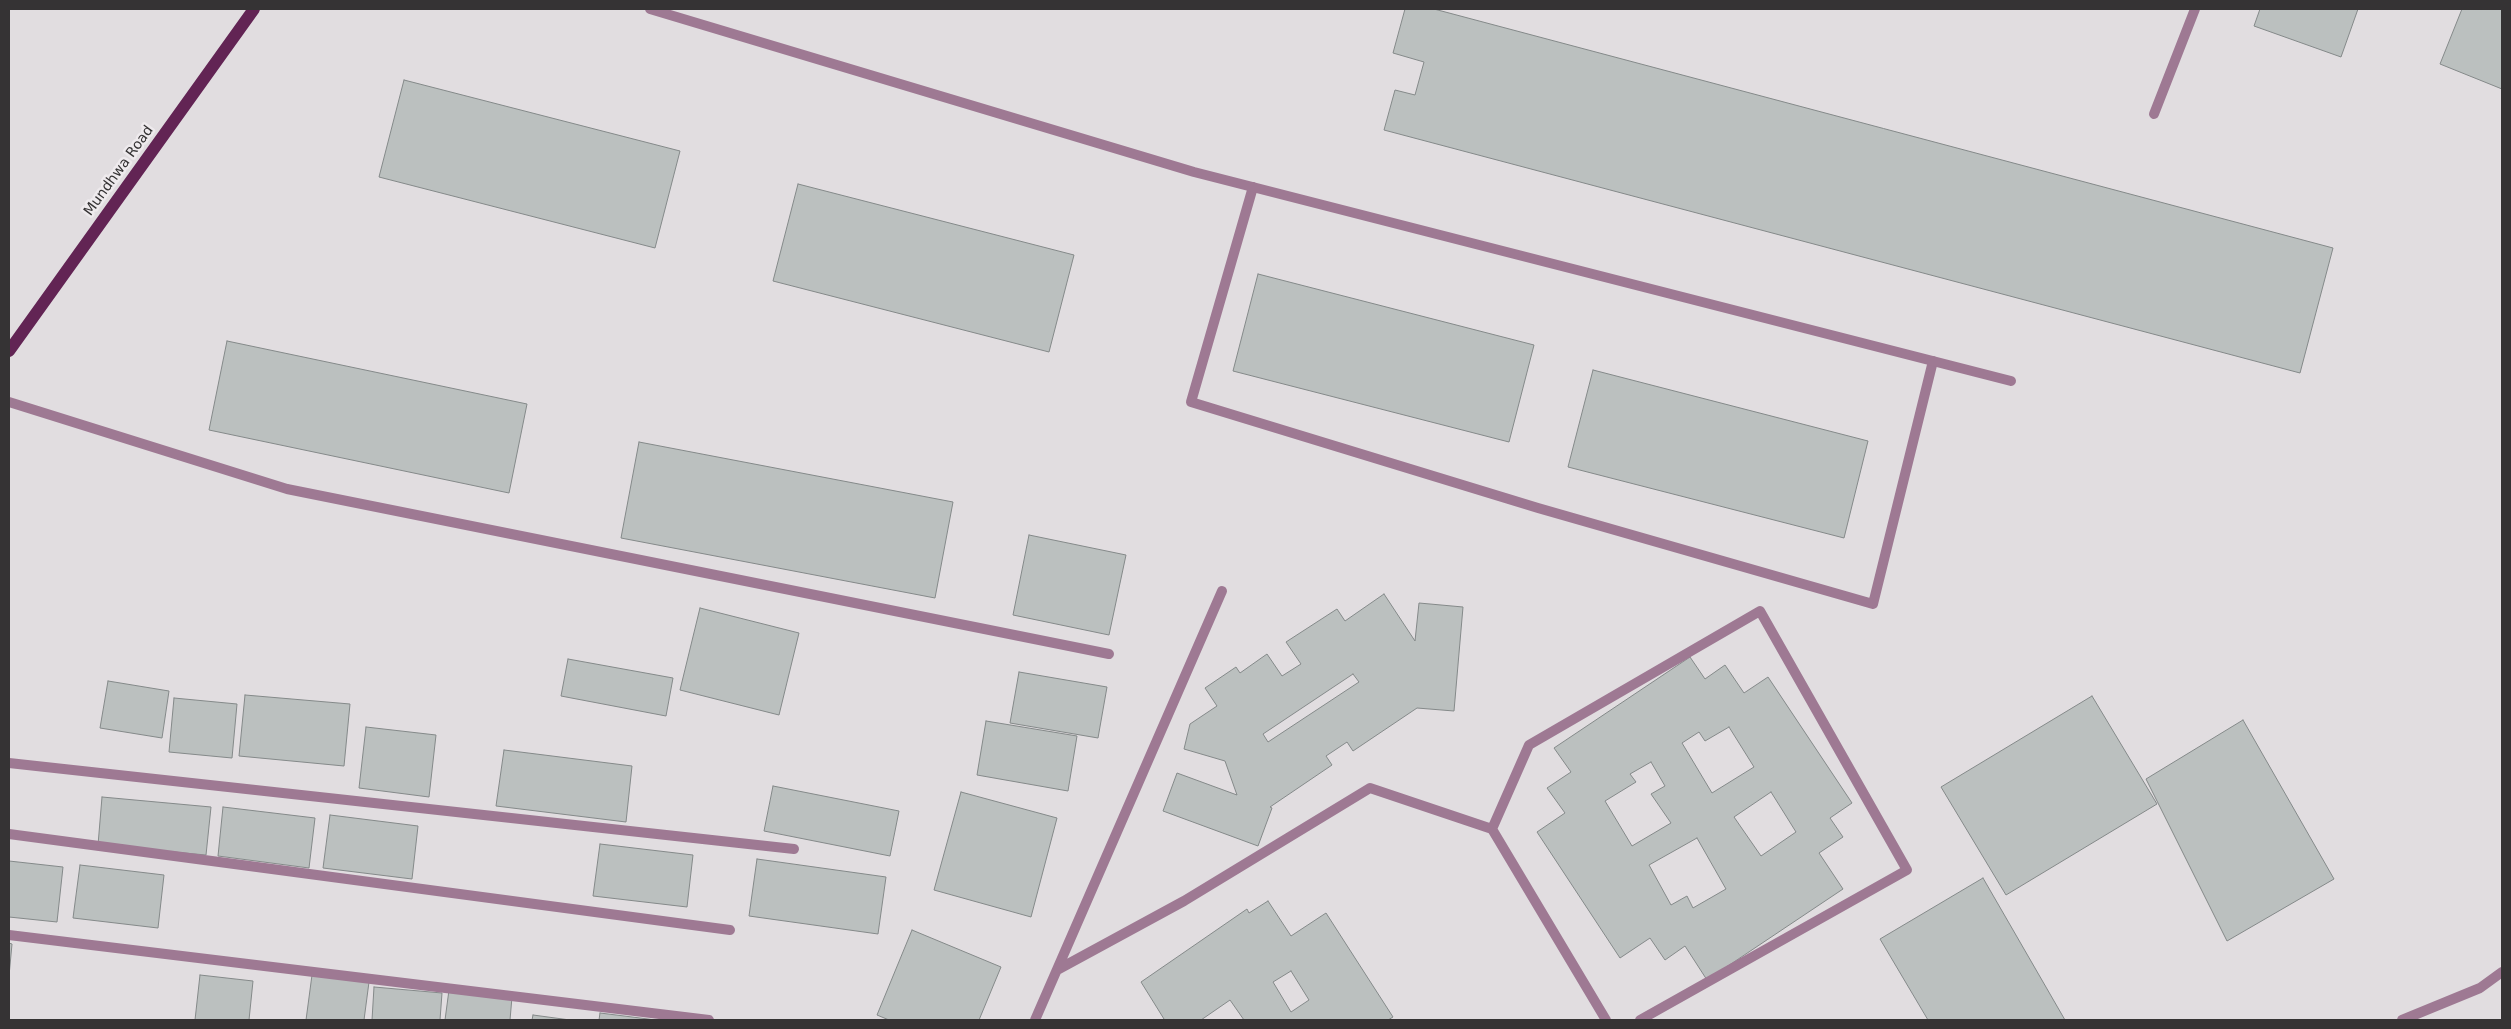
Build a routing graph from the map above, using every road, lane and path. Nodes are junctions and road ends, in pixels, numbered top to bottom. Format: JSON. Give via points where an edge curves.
{"nodes":[{"id":1,"x":254,"y":9,"type":"edge"},
{"id":2,"x":650,"y":9,"type":"edge"},
{"id":3,"x":2195,"y":9,"type":"edge"},
{"id":4,"x":2154,"y":114,"type":"dead end"},
{"id":5,"x":1253,"y":187,"type":"junction"},
{"id":6,"x":9,"y":351,"type":"edge"},
{"id":7,"x":1933,"y":361,"type":"junction"},
{"id":8,"x":2011,"y":381,"type":"dead end"},
{"id":9,"x":9,"y":402,"type":"edge"},
{"id":10,"x":1222,"y":592,"type":"dead end"},
{"id":11,"x":1109,"y":654,"type":"dead end"},
{"id":12,"x":9,"y":763,"type":"edge"},
{"id":13,"x":1492,"y":829,"type":"junction"},
{"id":14,"x":9,"y":834,"type":"edge"},
{"id":15,"x":794,"y":849,"type":"dead end"},
{"id":16,"x":730,"y":930,"type":"dead end"},
{"id":17,"x":9,"y":935,"type":"edge"},
{"id":18,"x":1057,"y":970,"type":"junction"},
{"id":19,"x":2502,"y":972,"type":"edge"},
{"id":20,"x":709,"y":1020,"type":"edge"},
{"id":21,"x":1035,"y":1020,"type":"edge"},
{"id":22,"x":1606,"y":1020,"type":"edge"},
{"id":23,"x":1640,"y":1020,"type":"edge"},
{"id":24,"x":2402,"y":1020,"type":"edge"}],
"edges":[{"from":1,"to":6,"type":"main road","name":"Mundhwa Road"},
{"from":2,"to":5,"type":"street"},
{"from":3,"to":4,"type":"street"},
{"from":5,"to":7,"type":"street"},
{"from":5,"to":7,"type":"street","via":[[1191,402],[1538,508],[1873,604]]},
{"from":7,"to":8,"type":"street"},
{"from":9,"to":11,"type":"street","via":[[287,489]]},
{"from":10,"to":18,"type":"street"},
{"from":12,"to":15,"type":"street"},
{"from":13,"to":18,"type":"street","via":[[1370,788],[1184,900]]},
{"from":13,"to":22,"type":"street"},
{"from":13,"to":23,"type":"street","via":[[1529,745],[1760,611],[1907,870]]},
{"from":14,"to":16,"type":"street"},
{"from":17,"to":20,"type":"street"},
{"from":18,"to":21,"type":"street"},
{"from":19,"to":24,"type":"street","via":[[2480,988]]}]}
